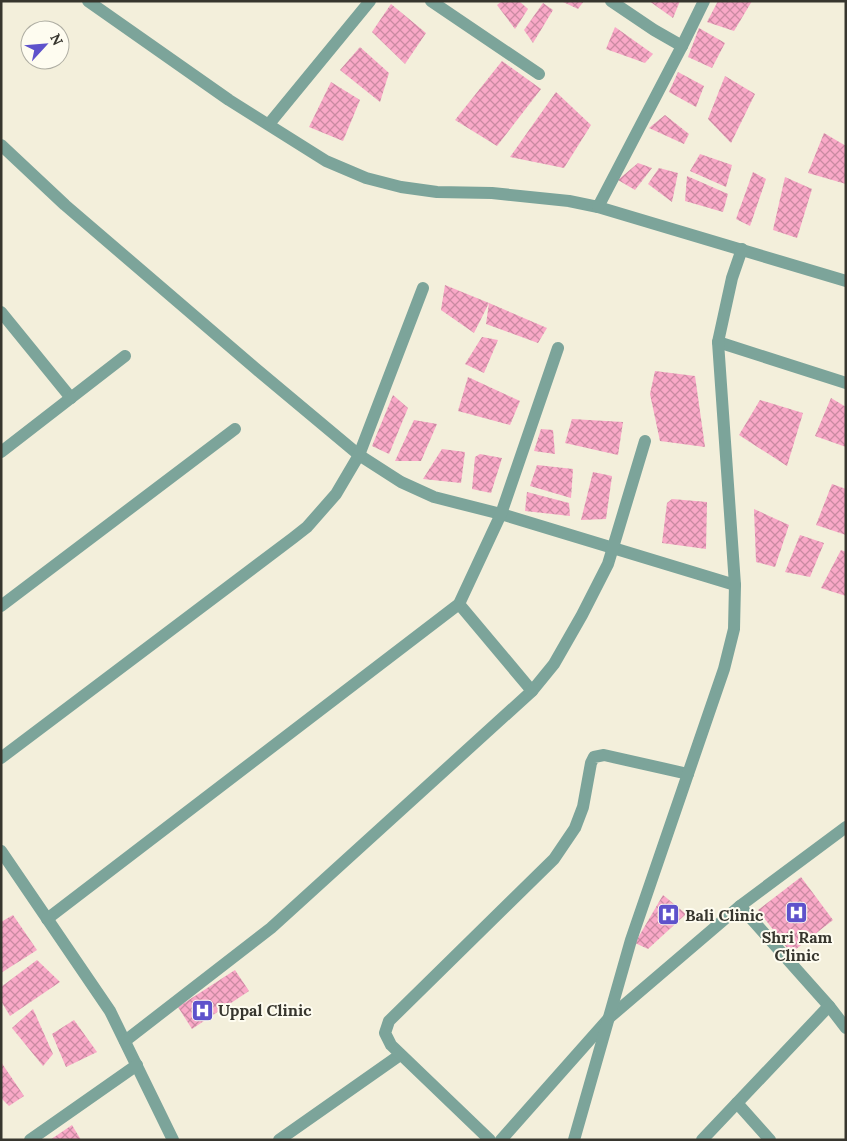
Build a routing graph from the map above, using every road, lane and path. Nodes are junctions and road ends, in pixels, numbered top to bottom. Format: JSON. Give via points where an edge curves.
{"nodes":[{"id":1,"x":88,"y":1,"type":"edge"},
{"id":2,"x":370,"y":1,"type":"edge"},
{"id":3,"x":431,"y":1,"type":"edge"},
{"id":4,"x":611,"y":1,"type":"edge"},
{"id":5,"x":704,"y":1,"type":"edge"},
{"id":6,"x":682,"y":46,"type":"junction"},
{"id":7,"x":540,"y":74,"type":"dead end"},
{"id":8,"x":268,"y":124,"type":"junction"},
{"id":9,"x":1,"y":145,"type":"edge"},
{"id":10,"x":598,"y":207,"type":"junction"},
{"id":11,"x":742,"y":249,"type":"junction"},
{"id":12,"x":846,"y":281,"type":"edge"},
{"id":13,"x":423,"y":288,"type":"dead end"},
{"id":14,"x":1,"y":312,"type":"edge"},
{"id":15,"x":718,"y":342,"type":"junction"},
{"id":16,"x":558,"y":348,"type":"dead end"},
{"id":17,"x":125,"y":356,"type":"dead end"},
{"id":18,"x":846,"y":383,"type":"edge"},
{"id":19,"x":71,"y":398,"type":"junction"},
{"id":20,"x":235,"y":429,"type":"dead end"},
{"id":21,"x":645,"y":441,"type":"dead end"},
{"id":22,"x":1,"y":452,"type":"edge"},
{"id":23,"x":359,"y":455,"type":"junction"},
{"id":24,"x":501,"y":514,"type":"junction"},
{"id":25,"x":612,"y":548,"type":"junction"},
{"id":26,"x":735,"y":585,"type":"junction"},
{"id":27,"x":459,"y":604,"type":"junction"},
{"id":28,"x":1,"y":606,"type":"edge"},
{"id":29,"x":532,"y":691,"type":"junction"},
{"id":30,"x":1,"y":758,"type":"edge"},
{"id":31,"x":688,"y":774,"type":"junction"},
{"id":32,"x":845,"y":830,"type":"edge"},
{"id":33,"x":1,"y":850,"type":"edge"},
{"id":34,"x":740,"y":906,"type":"junction"},
{"id":35,"x":47,"y":919,"type":"junction"},
{"id":36,"x":829,"y":1006,"type":"junction"},
{"id":37,"x":610,"y":1017,"type":"junction"},
{"id":38,"x":846,"y":1028,"type":"edge"},
{"id":39,"x":125,"y":1040,"type":"junction"},
{"id":40,"x":400,"y":1055,"type":"junction"},
{"id":41,"x":137,"y":1065,"type":"junction"},
{"id":42,"x":737,"y":1103,"type":"junction"},
{"id":43,"x":30,"y":1140,"type":"edge"},
{"id":44,"x":173,"y":1140,"type":"edge"},
{"id":45,"x":279,"y":1140,"type":"edge"},
{"id":46,"x":490,"y":1140,"type":"edge"},
{"id":47,"x":501,"y":1140,"type":"edge"},
{"id":48,"x":574,"y":1140,"type":"edge"},
{"id":49,"x":702,"y":1140,"type":"edge"},
{"id":50,"x":770,"y":1140,"type":"edge"}],
"edges":[{"from":1,"to":8,"type":"street"},
{"from":2,"to":8,"type":"street"},
{"from":3,"to":7,"type":"street"},
{"from":4,"to":6,"type":"street"},
{"from":5,"to":6,"type":"street"},
{"from":6,"to":10,"type":"street"},
{"from":8,"to":10,"type":"street","via":[[326,161],[366,178],[401,187],[569,201]]},
{"from":9,"to":23,"type":"street","via":[[73,211]]},
{"from":10,"to":11,"type":"street"},
{"from":11,"to":12,"type":"street"},
{"from":11,"to":15,"type":"street"},
{"from":13,"to":23,"type":"street"},
{"from":14,"to":19,"type":"street"},
{"from":15,"to":18,"type":"street"},
{"from":15,"to":26,"type":"street"},
{"from":16,"to":24,"type":"street"},
{"from":17,"to":19,"type":"street"},
{"from":19,"to":22,"type":"street"},
{"from":20,"to":28,"type":"street"},
{"from":21,"to":25,"type":"street"},
{"from":23,"to":24,"type":"street","via":[[401,482],[434,496]]},
{"from":23,"to":30,"type":"street","via":[[336,494],[307,526]]},
{"from":24,"to":25,"type":"street"},
{"from":24,"to":27,"type":"street"},
{"from":25,"to":26,"type":"street"},
{"from":25,"to":29,"type":"street","via":[[608,564],[582,615],[554,664]]},
{"from":26,"to":31,"type":"street","via":[[734,629],[724,669]]},
{"from":27,"to":29,"type":"street"},
{"from":27,"to":35,"type":"street"},
{"from":29,"to":39,"type":"street","via":[[271,928]]},
{"from":31,"to":37,"type":"street","via":[[631,940]]},
{"from":31,"to":40,"type":"street","via":[[604,755],[594,757],[575,828],[554,859],[389,1021],[385,1032]]},
{"from":32,"to":34,"type":"street"},
{"from":33,"to":35,"type":"street"},
{"from":34,"to":36,"type":"street"},
{"from":34,"to":37,"type":"street"},
{"from":35,"to":39,"type":"street","via":[[110,1011]]},
{"from":36,"to":38,"type":"street"},
{"from":36,"to":42,"type":"street"},
{"from":37,"to":47,"type":"street"},
{"from":37,"to":48,"type":"street"},
{"from":39,"to":41,"type":"street"},
{"from":40,"to":45,"type":"street"},
{"from":40,"to":46,"type":"street"},
{"from":41,"to":43,"type":"street"},
{"from":41,"to":44,"type":"street"},
{"from":42,"to":49,"type":"street"},
{"from":42,"to":50,"type":"street"}]}
